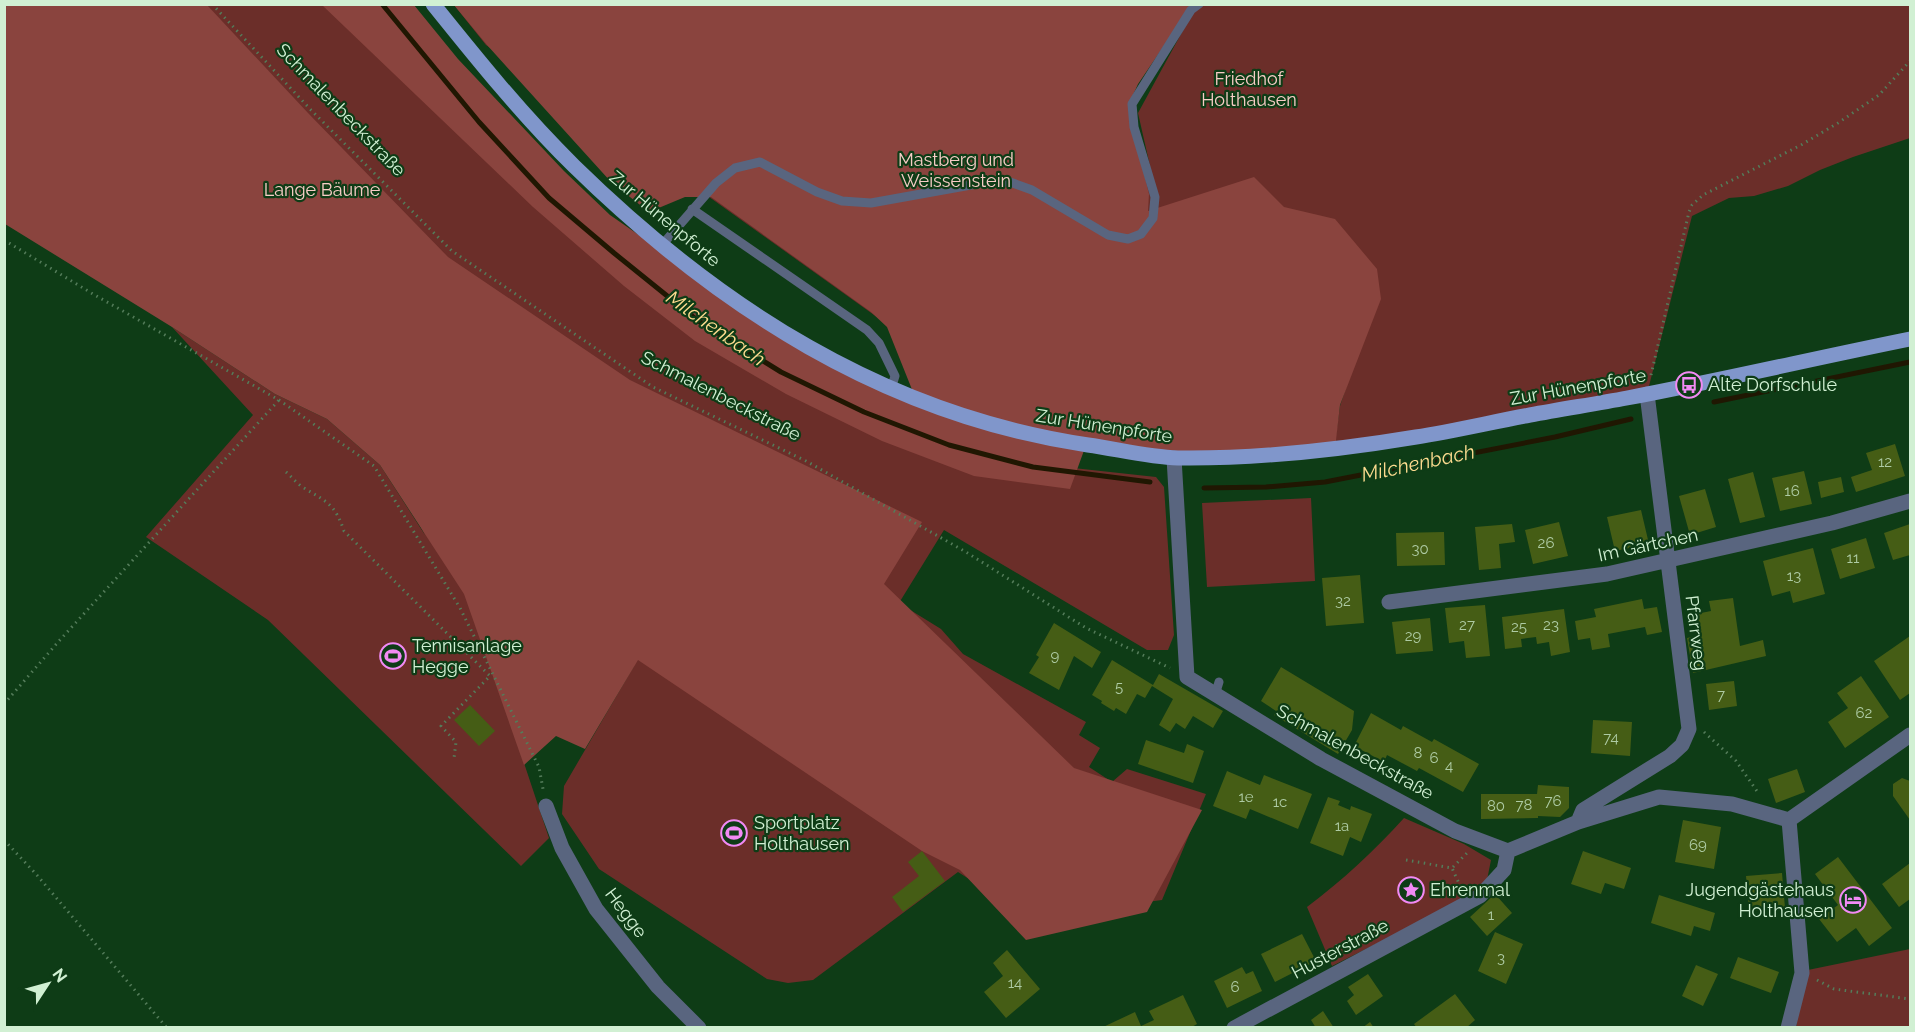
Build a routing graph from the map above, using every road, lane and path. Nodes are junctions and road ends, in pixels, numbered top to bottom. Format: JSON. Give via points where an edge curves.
{"nodes":[{"id":1,"x":212,"y":4,"type":"edge"},
{"id":2,"x":433,"y":4,"type":"edge"},
{"id":3,"x":1199,"y":4,"type":"edge"},
{"id":4,"x":1911,"y":61,"type":"edge"},
{"id":5,"x":692,"y":209,"type":"junction"},
{"id":6,"x":4,"y":240,"type":"edge"},
{"id":7,"x":662,"y":245,"type":"junction"},
{"id":8,"x":1911,"y":339,"type":"edge"},
{"id":9,"x":893,"y":382,"type":"junction"},
{"id":10,"x":1647,"y":394,"type":"junction"},
{"id":11,"x":279,"y":400,"type":"junction"},
{"id":12,"x":1174,"y":458,"type":"junction"},
{"id":13,"x":286,"y":472,"type":"dead end"},
{"id":14,"x":1911,"y":501,"type":"edge"},
{"id":15,"x":1668,"y":562,"type":"junction"},
{"id":16,"x":1389,"y":603,"type":"dead end"},
{"id":17,"x":1187,"y":677,"type":"junction"},
{"id":18,"x":4,"y":704,"type":"edge"},
{"id":19,"x":1688,"y":722,"type":"junction"},
{"id":20,"x":1911,"y":735,"type":"edge"},
{"id":21,"x":454,"y":758,"type":"dead end"},
{"id":22,"x":546,"y":806,"type":"joint"},
{"id":23,"x":1770,"y":814,"type":"junction"},
{"id":24,"x":1790,"y":820,"type":"junction"},
{"id":25,"x":1578,"y":822,"type":"junction"},
{"id":26,"x":4,"y":840,"type":"edge"},
{"id":27,"x":1508,"y":851,"type":"junction"},
{"id":28,"x":1406,"y":861,"type":"dead end"},
{"id":29,"x":1462,"y":888,"type":"dead end"},
{"id":30,"x":1802,"y":973,"type":"junction"},
{"id":31,"x":1911,"y":999,"type":"edge"},
{"id":32,"x":167,"y":1028,"type":"edge"},
{"id":33,"x":699,"y":1028,"type":"edge"},
{"id":34,"x":1234,"y":1028,"type":"edge"},
{"id":35,"x":1788,"y":1028,"type":"edge"}],
"edges":[{"from":1,"to":17,"type":"path","name":"Schmalenbeckstraße","via":[[452,251],[653,387],[806,461],[966,552],[1086,628]]},
{"from":2,"to":7,"type":"main road","name":"Zur Hünenpforte","via":[[571,163]]},
{"from":3,"to":5,"type":"lane","via":[[1191,10],[1132,104],[1134,127],[1155,196],[1153,218],[1141,234],[1128,239],[1108,235],[1032,190],[1010,182],[982,183],[871,203],[842,201],[760,162],[735,168]]},
{"from":4,"to":10,"type":"path","via":[[1874,99],[1801,144],[1703,195],[1692,205]]},
{"from":5,"to":7,"type":"lane"},
{"from":5,"to":9,"type":"lane","via":[[867,330],[879,343]]},
{"from":6,"to":11,"type":"path"},
{"from":7,"to":9,"type":"main road","name":"Zur Hünenpforte","via":[[777,329],[840,366]]},
{"from":8,"to":10,"type":"main road","name":"Zur Hünenpforte"},
{"from":9,"to":12,"type":"main road","name":"Zur Hünenpforte","via":[[977,421],[1045,439]]},
{"from":10,"to":12,"type":"main road","name":"Zur Hünenpforte","via":[[1344,447]]},
{"from":10,"to":15,"type":"street","name":"Pfarrweg"},
{"from":11,"to":18,"type":"path"},
{"from":11,"to":22,"type":"path","via":[[374,466],[460,608],[539,767]]},
{"from":12,"to":17,"type":"street"},
{"from":13,"to":21,"type":"path","via":[[302,487],[330,503],[344,531],[489,676],[441,726],[456,742]]},
{"from":14,"to":15,"type":"street","name":"Im Gärtchen","via":[[1832,524]]},
{"from":15,"to":16,"type":"street","name":"Im Gärtchen"},
{"from":15,"to":19,"type":"street","name":"Pfarrweg"},
{"from":17,"to":27,"type":"street","name":"Schmalenbeckstraße","via":[[1217,688],[1321,759],[1455,831]]},
{"from":19,"to":23,"type":"path","via":[[1736,761]]},
{"from":19,"to":25,"type":"street","name":"Pfarrweg","via":[[1682,745],[1670,756],[1583,810]]},
{"from":20,"to":24,"type":"street"},
{"from":22,"to":33,"type":"street","name":"Hegge","via":[[562,848],[596,909],[658,987]]},
{"from":23,"to":24,"type":"street"},
{"from":23,"to":25,"type":"street","via":[[1732,804],[1659,797]]},
{"from":24,"to":30,"type":"street"},
{"from":25,"to":27,"type":"street"},
{"from":26,"to":32,"type":"path"},
{"from":27,"to":34,"type":"street","name":"Husterstraße","via":[[1504,870],[1480,896]]},
{"from":28,"to":29,"type":"path","via":[[1452,868]]},
{"from":30,"to":31,"type":"path","via":[[1834,988]]},
{"from":30,"to":35,"type":"street"}]}
